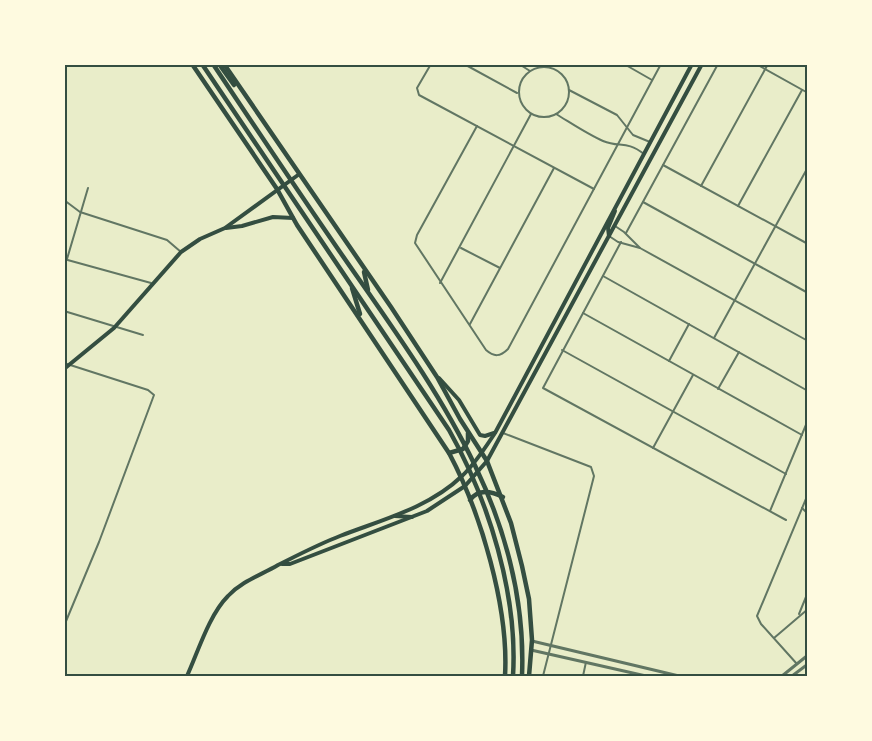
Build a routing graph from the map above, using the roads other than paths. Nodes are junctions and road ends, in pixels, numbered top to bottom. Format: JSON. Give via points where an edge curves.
{"nodes":[{"id":1,"x":192,"y":64,"type":"edge"},
{"id":2,"x":202,"y":64,"type":"edge"},
{"id":3,"x":213,"y":64,"type":"edge"},
{"id":4,"x":219,"y":64,"type":"edge"},
{"id":5,"x":224,"y":64,"type":"edge"},
{"id":6,"x":430,"y":64,"type":"edge"},
{"id":7,"x":464,"y":64,"type":"edge"},
{"id":8,"x":519,"y":64,"type":"edge"},
{"id":9,"x":558,"y":64,"type":"edge"},
{"id":10,"x":624,"y":64,"type":"edge"},
{"id":11,"x":661,"y":64,"type":"edge"},
{"id":12,"x":692,"y":64,"type":"edge"},
{"id":13,"x":702,"y":64,"type":"edge"},
{"id":14,"x":718,"y":64,"type":"edge"},
{"id":15,"x":756,"y":64,"type":"edge"},
{"id":16,"x":768,"y":64,"type":"edge"},
{"id":17,"x":556,"y":69,"type":"junction"},
{"id":18,"x":765,"y":70,"type":"junction"},
{"id":19,"x":530,"y":71,"type":"junction"},
{"id":20,"x":652,"y":80,"type":"junction"},
{"id":21,"x":569,"y":90,"type":"junction"},
{"id":22,"x":802,"y":90,"type":"junction"},
{"id":23,"x":807,"y":93,"type":"edge"},
{"id":24,"x":518,"y":94,"type":"junction"},
{"id":25,"x":676,"y":94,"type":"junction"},
{"id":26,"x":684,"y":98,"type":"junction"},
{"id":27,"x":248,"y":101,"type":"junction"},
{"id":28,"x":531,"y":114,"type":"junction"},
{"id":29,"x":556,"y":114,"type":"junction"},
{"id":30,"x":477,"y":126,"type":"junction"},
{"id":31,"x":627,"y":129,"type":"junction"},
{"id":32,"x":650,"y":142,"type":"junction"},
{"id":33,"x":618,"y":144,"type":"junction"},
{"id":34,"x":515,"y":146,"type":"junction"},
{"id":35,"x":644,"y":154,"type":"junction"},
{"id":36,"x":663,"y":165,"type":"junction"},
{"id":37,"x":807,"y":167,"type":"edge"},
{"id":38,"x":554,"y":168,"type":"junction"},
{"id":39,"x":298,"y":175,"type":"junction"},
{"id":40,"x":701,"y":186,"type":"junction"},
{"id":41,"x":88,"y":188,"type":"dead end"},
{"id":42,"x":277,"y":189,"type":"junction"},
{"id":43,"x":594,"y":189,"type":"junction"},
{"id":44,"x":64,"y":200,"type":"edge"},
{"id":45,"x":643,"y":202,"type":"junction"},
{"id":46,"x":616,"y":204,"type":"junction"},
{"id":47,"x":738,"y":206,"type":"junction"},
{"id":48,"x":80,"y":212,"type":"junction"},
{"id":49,"x":294,"y":218,"type":"junction"},
{"id":50,"x":615,"y":226,"type":"junction"},
{"id":51,"x":775,"y":226,"type":"junction"},
{"id":52,"x":225,"y":228,"type":"junction"},
{"id":53,"x":626,"y":234,"type":"junction"},
{"id":54,"x":609,"y":236,"type":"junction"},
{"id":55,"x":621,"y":242,"type":"junction"},
{"id":56,"x":807,"y":244,"type":"edge"},
{"id":57,"x":461,"y":248,"type":"junction"},
{"id":58,"x":640,"y":248,"type":"junction"},
{"id":59,"x":181,"y":252,"type":"junction"},
{"id":60,"x":66,"y":259,"type":"edge"},
{"id":61,"x":755,"y":264,"type":"junction"},
{"id":62,"x":363,"y":268,"type":"junction"},
{"id":63,"x":500,"y":268,"type":"junction"},
{"id":64,"x":603,"y":276,"type":"junction"},
{"id":65,"x":350,"y":283,"type":"junction"},
{"id":66,"x":440,"y":283,"type":"junction"},
{"id":67,"x":154,"y":284,"type":"junction"},
{"id":68,"x":369,"y":292,"type":"junction"},
{"id":69,"x":807,"y":293,"type":"edge"},
{"id":70,"x":735,"y":300,"type":"junction"},
{"id":71,"x":64,"y":311,"type":"edge"},
{"id":72,"x":583,"y":313,"type":"junction"},
{"id":73,"x":362,"y":322,"type":"junction"},
{"id":74,"x":470,"y":324,"type":"junction"},
{"id":75,"x":689,"y":324,"type":"junction"},
{"id":76,"x":114,"y":328,"type":"junction"},
{"id":77,"x":143,"y":335,"type":"dead end"},
{"id":78,"x":714,"y":338,"type":"junction"},
{"id":79,"x":807,"y":341,"type":"edge"},
{"id":80,"x":562,"y":350,"type":"junction"},
{"id":81,"x":739,"y":352,"type":"junction"},
{"id":82,"x":669,"y":362,"type":"junction"},
{"id":83,"x":64,"y":363,"type":"edge"},
{"id":84,"x":70,"y":365,"type":"junction"},
{"id":85,"x":64,"y":369,"type":"edge"},
{"id":86,"x":693,"y":375,"type":"junction"},
{"id":87,"x":437,"y":377,"type":"junction"},
{"id":88,"x":718,"y":388,"type":"junction"},
{"id":89,"x":807,"y":391,"type":"edge"},
{"id":90,"x":673,"y":412,"type":"junction"},
{"id":91,"x":807,"y":420,"type":"edge"},
{"id":92,"x":468,"y":432,"type":"junction"},
{"id":93,"x":495,"y":433,"type":"junction"},
{"id":94,"x":503,"y":433,"type":"junction"},
{"id":95,"x":802,"y":435,"type":"junction"},
{"id":96,"x":653,"y":448,"type":"junction"},
{"id":97,"x":482,"y":452,"type":"junction"},
{"id":98,"x":449,"y":453,"type":"junction"},
{"id":99,"x":487,"y":461,"type":"junction"},
{"id":100,"x":786,"y":474,"type":"junction"},
{"id":101,"x":461,"y":477,"type":"junction"},
{"id":102,"x":465,"y":486,"type":"junction"},
{"id":103,"x":807,"y":494,"type":"edge"},
{"id":104,"x":502,"y":497,"type":"junction"},
{"id":105,"x":470,"y":500,"type":"junction"},
{"id":106,"x":802,"y":508,"type":"junction"},
{"id":107,"x":770,"y":511,"type":"junction"},
{"id":108,"x":807,"y":514,"type":"edge"},
{"id":109,"x":391,"y":517,"type":"junction"},
{"id":110,"x":412,"y":517,"type":"junction"},
{"id":111,"x":786,"y":520,"type":"dead end"},
{"id":112,"x":281,"y":564,"type":"junction"},
{"id":113,"x":807,"y":592,"type":"edge"},
{"id":114,"x":807,"y":609,"type":"edge"},
{"id":115,"x":798,"y":616,"type":"junction"},
{"id":116,"x":64,"y":626,"type":"edge"},
{"id":117,"x":774,"y":638,"type":"junction"},
{"id":118,"x":532,"y":640,"type":"junction"},
{"id":119,"x":551,"y":647,"type":"junction"},
{"id":120,"x":531,"y":650,"type":"junction"},
{"id":121,"x":550,"y":653,"type":"junction"},
{"id":122,"x":807,"y":654,"type":"edge"},
{"id":123,"x":586,"y":662,"type":"junction"},
{"id":124,"x":796,"y":664,"type":"junction"},
{"id":125,"x":807,"y":664,"type":"edge"},
{"id":126,"x":625,"y":672,"type":"junction"},
{"id":127,"x":666,"y":675,"type":"edge"},
{"id":128,"x":187,"y":676,"type":"edge"},
{"id":129,"x":505,"y":676,"type":"edge"},
{"id":130,"x":513,"y":676,"type":"edge"},
{"id":131,"x":522,"y":676,"type":"edge"},
{"id":132,"x":530,"y":676,"type":"edge"},
{"id":133,"x":543,"y":676,"type":"edge"},
{"id":134,"x":583,"y":676,"type":"edge"},
{"id":135,"x":625,"y":676,"type":"edge"},
{"id":136,"x":646,"y":676,"type":"edge"},
{"id":137,"x":679,"y":676,"type":"edge"},
{"id":138,"x":782,"y":676,"type":"edge"},
{"id":139,"x":792,"y":676,"type":"edge"}],
"edges":[{"from":1,"to":42,"type":"highway"},
{"from":2,"to":65,"type":"highway"},
{"from":3,"to":68,"type":"highway"},
{"from":4,"to":27,"type":"highway"},
{"from":5,"to":27,"type":"highway"},
{"from":6,"to":30,"type":"street","via":[[417,93]]},
{"from":7,"to":24,"type":"street"},
{"from":8,"to":19,"type":"street"},
{"from":9,"to":17,"type":"street"},
{"from":10,"to":20,"type":"street"},
{"from":11,"to":20,"type":"street"},
{"from":12,"to":25,"type":"main road"},
{"from":13,"to":26,"type":"main road"},
{"from":14,"to":36,"type":"street"},
{"from":15,"to":18,"type":"street"},
{"from":16,"to":18,"type":"street"},
{"from":17,"to":19,"type":"street","via":[[538,67]]},
{"from":17,"to":21,"type":"street"},
{"from":18,"to":22,"type":"street"},
{"from":18,"to":40,"type":"street"},
{"from":19,"to":24,"type":"street","via":[[523,77]]},
{"from":20,"to":31,"type":"street"},
{"from":21,"to":29,"type":"street","via":[[568,99]]},
{"from":21,"to":31,"type":"street","via":[[617,115]]},
{"from":22,"to":23,"type":"street"},
{"from":22,"to":47,"type":"street"},
{"from":24,"to":28,"type":"street"},
{"from":25,"to":26,"type":"main road","via":[[682,93]]},
{"from":25,"to":32,"type":"main road"},
{"from":26,"to":50,"type":"main road"},
{"from":27,"to":39,"type":"highway"},
{"from":28,"to":29,"type":"street"},
{"from":28,"to":34,"type":"street"},
{"from":29,"to":33,"type":"street","via":[[601,140]]},
{"from":30,"to":34,"type":"street"},
{"from":30,"to":66,"type":"street","via":[[415,243]]},
{"from":31,"to":32,"type":"street"},
{"from":31,"to":33,"type":"street"},
{"from":32,"to":35,"type":"main road"},
{"from":33,"to":35,"type":"street","via":[[631,145]]},
{"from":33,"to":43,"type":"street"},
{"from":34,"to":38,"type":"street"},
{"from":34,"to":57,"type":"street"},
{"from":35,"to":46,"type":"main road"},
{"from":36,"to":40,"type":"street"},
{"from":36,"to":45,"type":"street"},
{"from":37,"to":51,"type":"street"},
{"from":38,"to":43,"type":"street"},
{"from":38,"to":63,"type":"street"},
{"from":39,"to":42,"type":"main road"},
{"from":39,"to":62,"type":"highway"},
{"from":40,"to":47,"type":"street"},
{"from":41,"to":48,"type":"street"},
{"from":42,"to":49,"type":"highway"},
{"from":42,"to":52,"type":"main road"},
{"from":43,"to":74,"type":"street","via":[[508,349],[499,355],[486,350]]},
{"from":44,"to":48,"type":"street"},
{"from":45,"to":53,"type":"street"},
{"from":45,"to":61,"type":"street"},
{"from":46,"to":54,"type":"main road"},
{"from":46,"to":93,"type":"main road"},
{"from":47,"to":51,"type":"street"},
{"from":48,"to":59,"type":"street","via":[[167,240]]},
{"from":48,"to":60,"type":"street"},
{"from":49,"to":52,"type":"main road","via":[[273,217]]},
{"from":49,"to":73,"type":"highway"},
{"from":50,"to":53,"type":"street"},
{"from":50,"to":54,"type":"main road"},
{"from":51,"to":56,"type":"street"},
{"from":51,"to":61,"type":"street"},
{"from":52,"to":59,"type":"main road"},
{"from":53,"to":58,"type":"street"},
{"from":54,"to":55,"type":"street"},
{"from":54,"to":94,"type":"main road"},
{"from":55,"to":58,"type":"street"},
{"from":55,"to":64,"type":"street"},
{"from":57,"to":63,"type":"street"},
{"from":57,"to":66,"type":"street"},
{"from":58,"to":70,"type":"street"},
{"from":59,"to":67,"type":"main road"},
{"from":60,"to":67,"type":"street"},
{"from":61,"to":69,"type":"street"},
{"from":61,"to":70,"type":"street"},
{"from":62,"to":68,"type":"highway"},
{"from":62,"to":87,"type":"highway"},
{"from":63,"to":74,"type":"street"},
{"from":64,"to":72,"type":"street"},
{"from":64,"to":75,"type":"street"},
{"from":65,"to":73,"type":"highway"},
{"from":65,"to":130,"type":"highway","via":[[465,459],[486,513],[511,610]]},
{"from":66,"to":74,"type":"street"},
{"from":67,"to":76,"type":"main road"},
{"from":68,"to":131,"type":"highway","via":[[450,416],[491,500],[520,606]]},
{"from":70,"to":78,"type":"street"},
{"from":70,"to":79,"type":"street"},
{"from":71,"to":76,"type":"street"},
{"from":72,"to":80,"type":"street"},
{"from":72,"to":82,"type":"street"},
{"from":73,"to":98,"type":"highway"},
{"from":75,"to":78,"type":"street"},
{"from":75,"to":82,"type":"street"},
{"from":76,"to":77,"type":"street"},
{"from":76,"to":84,"type":"main road"},
{"from":78,"to":81,"type":"street"},
{"from":80,"to":90,"type":"street"},
{"from":80,"to":96,"type":"street","via":[[543,387]]},
{"from":81,"to":88,"type":"street"},
{"from":81,"to":89,"type":"street"},
{"from":82,"to":86,"type":"street"},
{"from":83,"to":84,"type":"street"},
{"from":84,"to":85,"type":"main road"},
{"from":84,"to":116,"type":"street","via":[[154,395]]},
{"from":86,"to":88,"type":"street"},
{"from":86,"to":90,"type":"street"},
{"from":87,"to":92,"type":"highway"},
{"from":87,"to":93,"type":"main road","via":[[455,394],[480,435]]},
{"from":88,"to":95,"type":"street"},
{"from":90,"to":96,"type":"street"},
{"from":90,"to":100,"type":"street"},
{"from":91,"to":95,"type":"street"},
{"from":92,"to":97,"type":"highway"},
{"from":92,"to":98,"type":"highway","via":[[463,450]]},
{"from":93,"to":97,"type":"main road"},
{"from":94,"to":99,"type":"main road"},
{"from":94,"to":119,"type":"street","via":[[591,467],[594,472]]},
{"from":95,"to":100,"type":"street"},
{"from":96,"to":107,"type":"street"},
{"from":97,"to":99,"type":"highway"},
{"from":97,"to":101,"type":"main road"},
{"from":98,"to":101,"type":"highway"},
{"from":99,"to":102,"type":"main road"},
{"from":99,"to":104,"type":"highway"},
{"from":100,"to":107,"type":"street"},
{"from":101,"to":102,"type":"highway"},
{"from":101,"to":109,"type":"main road","via":[[434,497]]},
{"from":102,"to":105,"type":"highway"},
{"from":102,"to":110,"type":"main road"},
{"from":103,"to":106,"type":"street"},
{"from":104,"to":105,"type":"highway","via":[[481,492]]},
{"from":104,"to":118,"type":"highway","via":[[529,599]]},
{"from":105,"to":129,"type":"highway","via":[[495,580]]},
{"from":106,"to":108,"type":"street"},
{"from":106,"to":117,"type":"street","via":[[758,616]]},
{"from":107,"to":111,"type":"street"},
{"from":109,"to":110,"type":"main road"},
{"from":109,"to":112,"type":"main road"},
{"from":110,"to":112,"type":"main road","via":[[290,564]]},
{"from":112,"to":128,"type":"main road","via":[[239,585],[227,597],[217,610]]},
{"from":113,"to":115,"type":"street"},
{"from":114,"to":115,"type":"street"},
{"from":115,"to":117,"type":"street"},
{"from":117,"to":124,"type":"street"},
{"from":118,"to":119,"type":"street"},
{"from":118,"to":120,"type":"highway"},
{"from":119,"to":121,"type":"street"},
{"from":119,"to":127,"type":"street"},
{"from":120,"to":121,"type":"street"},
{"from":120,"to":132,"type":"highway"},
{"from":121,"to":123,"type":"street"},
{"from":121,"to":133,"type":"street"},
{"from":122,"to":124,"type":"street"},
{"from":123,"to":126,"type":"street"},
{"from":123,"to":134,"type":"street"},
{"from":124,"to":138,"type":"street"},
{"from":125,"to":139,"type":"street"},
{"from":126,"to":135,"type":"street"},
{"from":126,"to":136,"type":"street"},
{"from":127,"to":137,"type":"street"}]}
